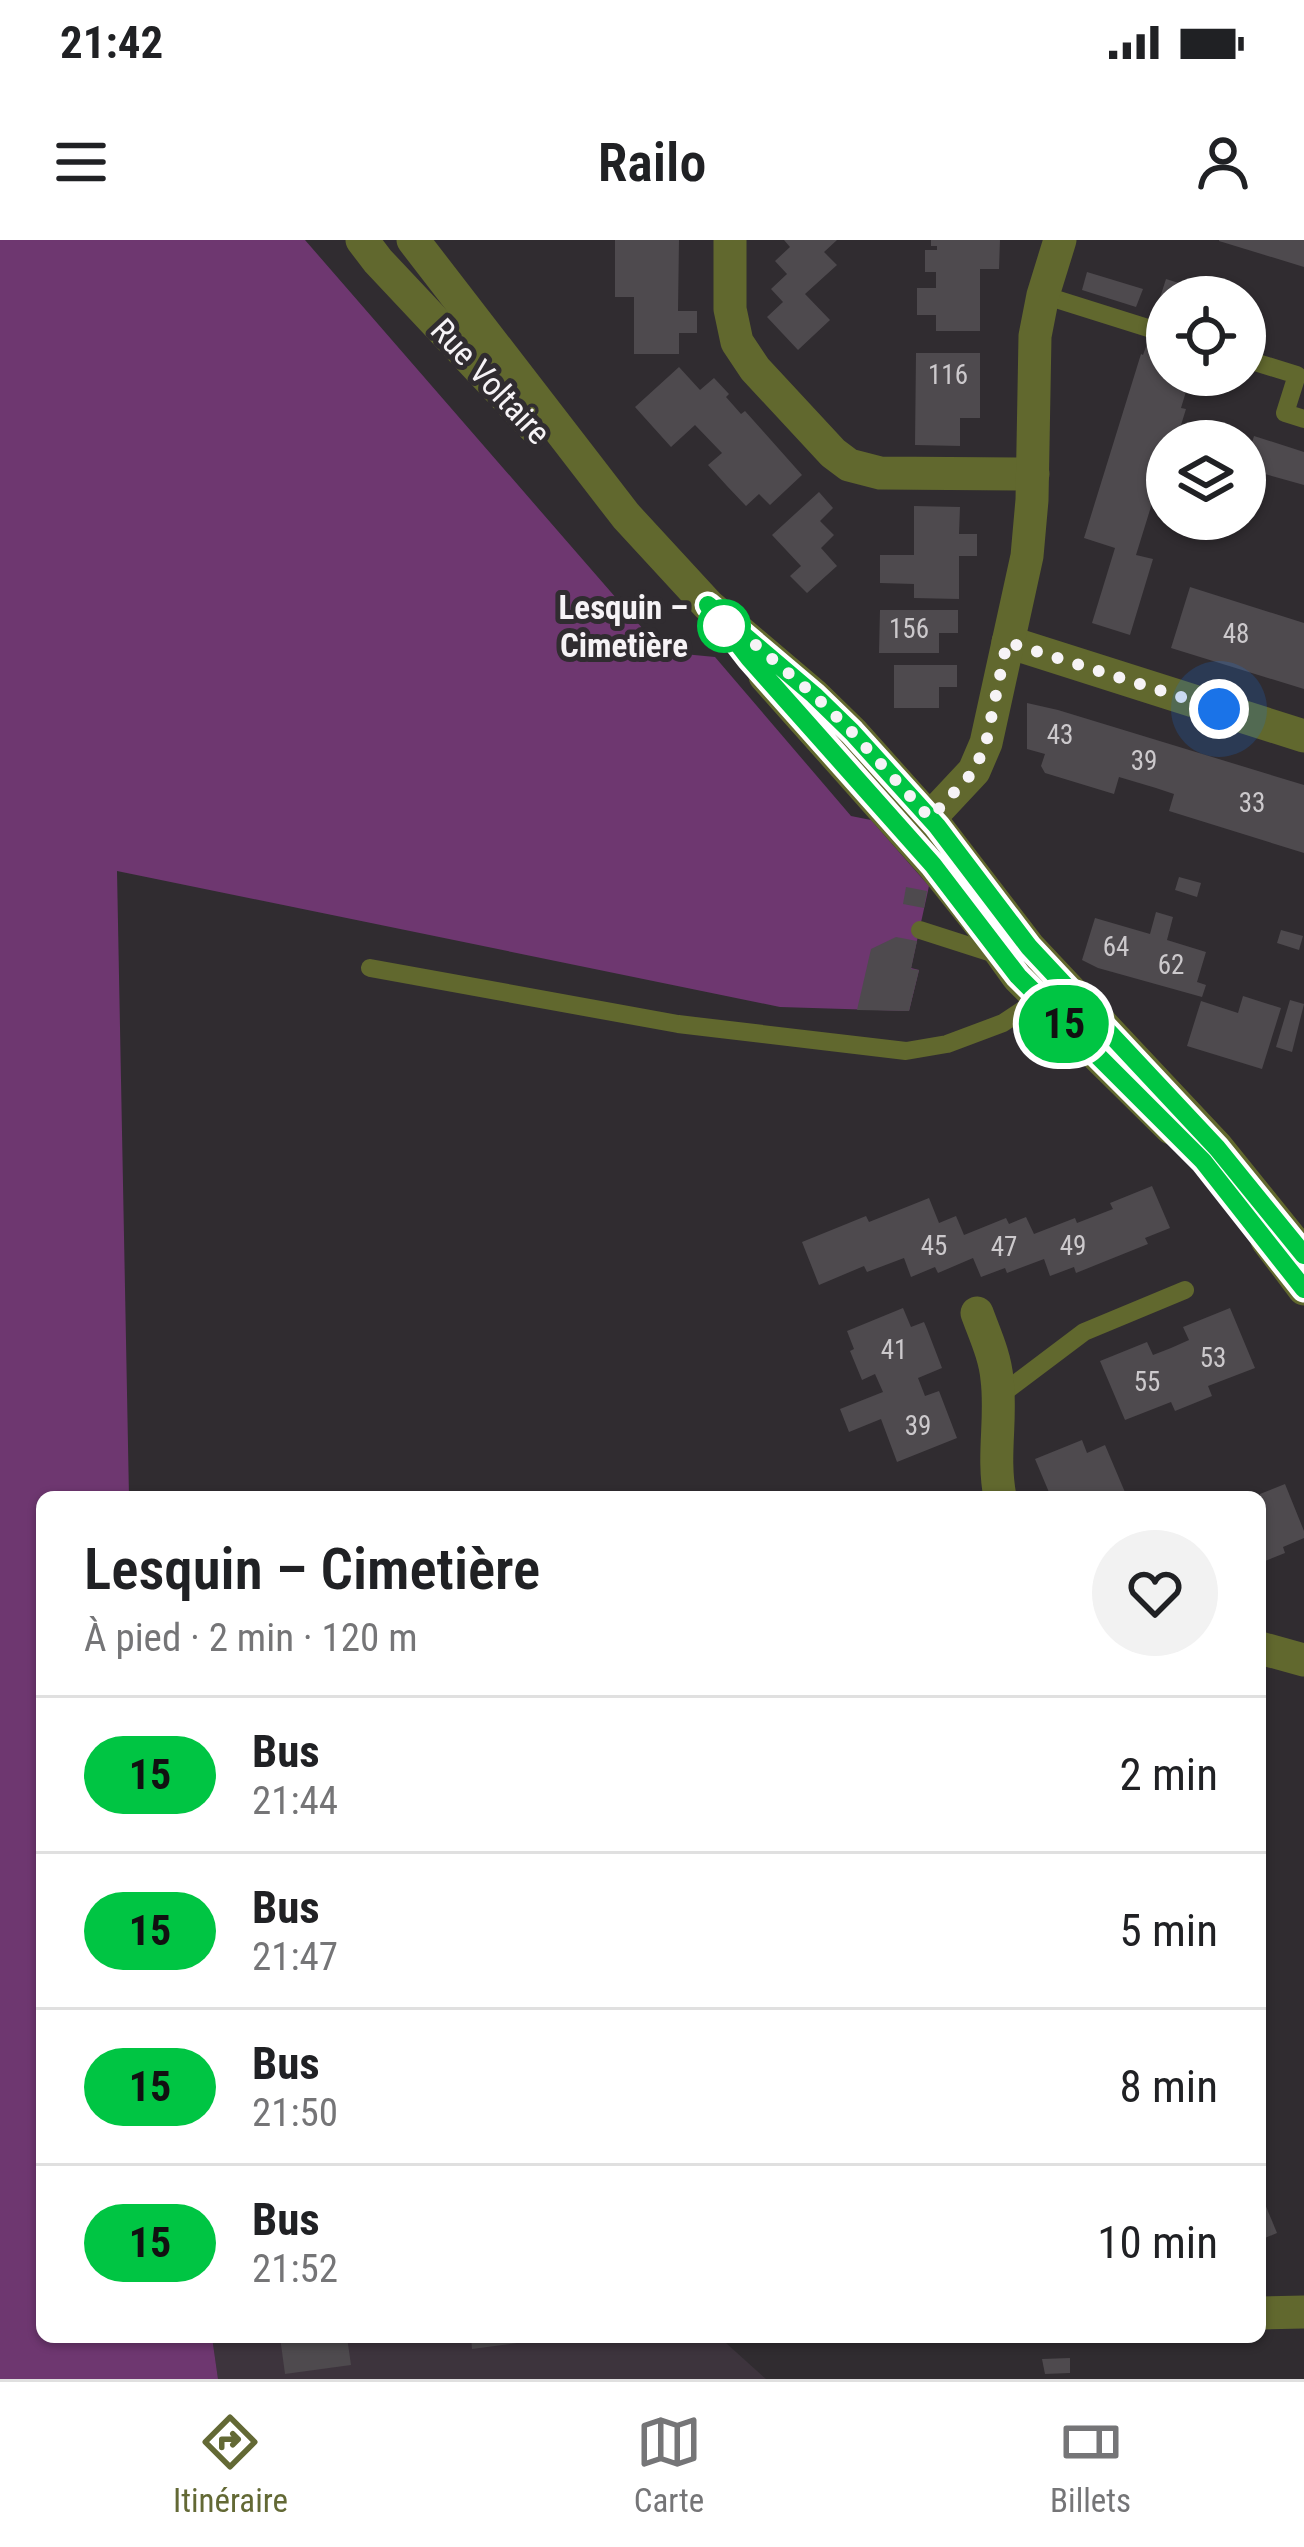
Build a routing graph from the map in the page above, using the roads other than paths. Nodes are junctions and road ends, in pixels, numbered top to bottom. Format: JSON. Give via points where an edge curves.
{"nodes":[{"id":1,"x":362,"y":240,"type":"edge"},
{"id":2,"x":413,"y":240,"type":"edge"},
{"id":3,"x":730,"y":240,"type":"edge"},
{"id":4,"x":1060,"y":240,"type":"edge"},
{"id":5,"x":1043,"y":295,"type":"junction"},
{"id":6,"x":1146,"y":327,"type":"edge"},
{"id":7,"x":1266,"y":365,"type":"edge"},
{"id":8,"x":1304,"y":419,"type":"edge"},
{"id":9,"x":1033,"y":474,"type":"junction"},
{"id":10,"x":626,"y":516,"type":"junction"},
{"id":11,"x":1007,"y":642,"type":"junction"},
{"id":12,"x":1304,"y":736,"type":"edge"},
{"id":13,"x":918,"y":827,"type":"junction"},
{"id":14,"x":920,"y":930,"type":"dead end"},
{"id":15,"x":1004,"y":956,"type":"junction"},
{"id":16,"x":370,"y":968,"type":"dead end"},
{"id":17,"x":1039,"y":999,"type":"junction"},
{"id":18,"x":1304,"y":1255,"type":"edge"},
{"id":19,"x":1304,"y":1289,"type":"edge"},
{"id":20,"x":1184,"y":1290,"type":"dead end"},
{"id":21,"x":977,"y":1313,"type":"dead end"},
{"id":22,"x":999,"y":1396,"type":"junction"},
{"id":23,"x":999,"y":1491,"type":"edge"},
{"id":24,"x":1266,"y":1650,"type":"edge"},
{"id":25,"x":1304,"y":1660,"type":"edge"},
{"id":26,"x":1304,"y":2312,"type":"edge"},
{"id":27,"x":1266,"y":2313,"type":"edge"}],
"edges":[{"from":1,"to":10,"type":"street","name":"Rue Voltaire"},
{"from":2,"to":10,"type":"street","name":"Rue Voltaire"},
{"from":3,"to":9,"type":"street","via":[[737,342],[833,453],[880,473]]},
{"from":4,"to":5,"type":"street"},
{"from":5,"to":6,"type":"lane"},
{"from":5,"to":9,"type":"street"},
{"from":7,"to":8,"type":"lane","via":[[1297,375],[1285,413]]},
{"from":9,"to":11,"type":"street","via":[[1027,556]]},
{"from":10,"to":13,"type":"street","name":"Rue Voltaire","via":[[749,658]]},
{"from":11,"to":12,"type":"street"},
{"from":11,"to":13,"type":"street","via":[[974,771]]},
{"from":13,"to":15,"type":"street","name":"Rue Voltaire"},
{"from":13,"to":18,"type":"street","name":"Rue Voltaire","via":[[1217,1148]]},
{"from":14,"to":15,"type":"lane"},
{"from":15,"to":17,"type":"street","name":"Rue Voltaire"},
{"from":16,"to":17,"type":"lane","via":[[677,1024],[906,1051],[1003,1023]]},
{"from":17,"to":19,"type":"street","name":"Rue Voltaire","via":[[1203,1161]]},
{"from":20,"to":22,"type":"lane","via":[[1084,1332]]},
{"from":21,"to":22,"type":"street"},
{"from":22,"to":23,"type":"street"},
{"from":24,"to":25,"type":"street"},
{"from":26,"to":27,"type":"street"}]}
